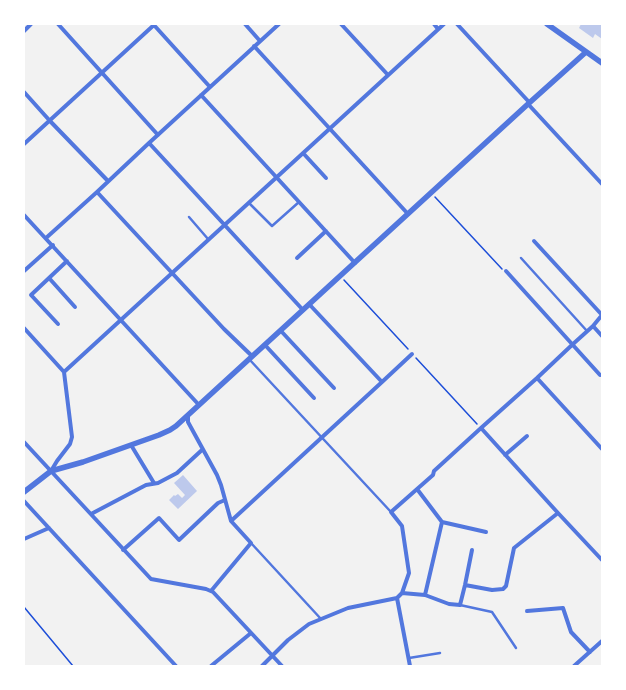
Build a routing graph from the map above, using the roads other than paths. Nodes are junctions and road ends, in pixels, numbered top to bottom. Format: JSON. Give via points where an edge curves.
{"nodes":[{"id":1,"x":31,"y":24,"type":"edge"},
{"id":2,"x":58,"y":24,"type":"edge"},
{"id":3,"x":154,"y":24,"type":"edge"},
{"id":4,"x":245,"y":24,"type":"edge"},
{"id":5,"x":279,"y":24,"type":"edge"},
{"id":6,"x":341,"y":24,"type":"edge"},
{"id":7,"x":434,"y":24,"type":"edge"},
{"id":8,"x":444,"y":24,"type":"edge"},
{"id":9,"x":457,"y":24,"type":"edge"},
{"id":10,"x":547,"y":24,"type":"edge"},
{"id":11,"x":438,"y":29,"type":"junction"},
{"id":12,"x":24,"y":30,"type":"edge"},
{"id":13,"x":260,"y":41,"type":"junction"},
{"id":14,"x":254,"y":46,"type":"junction"},
{"id":15,"x":586,"y":52,"type":"junction"},
{"id":16,"x":602,"y":63,"type":"edge"},
{"id":17,"x":102,"y":73,"type":"junction"},
{"id":18,"x":388,"y":75,"type":"junction"},
{"id":19,"x":210,"y":87,"type":"junction"},
{"id":20,"x":24,"y":92,"type":"edge"},
{"id":21,"x":201,"y":95,"type":"junction"},
{"id":22,"x":528,"y":103,"type":"junction"},
{"id":23,"x":50,"y":121,"type":"junction"},
{"id":24,"x":330,"y":128,"type":"junction"},
{"id":25,"x":158,"y":135,"type":"junction"},
{"id":26,"x":149,"y":143,"type":"junction"},
{"id":27,"x":24,"y":144,"type":"edge"},
{"id":28,"x":303,"y":153,"type":"junction"},
{"id":29,"x":276,"y":177,"type":"junction"},
{"id":30,"x":326,"y":178,"type":"dead end"},
{"id":31,"x":108,"y":181,"type":"junction"},
{"id":32,"x":602,"y":184,"type":"edge"},
{"id":33,"x":97,"y":192,"type":"junction"},
{"id":34,"x":248,"y":202,"type":"junction"},
{"id":35,"x":299,"y":202,"type":"junction"},
{"id":36,"x":408,"y":214,"type":"junction"},
{"id":37,"x":24,"y":215,"type":"edge"},
{"id":38,"x":189,"y":217,"type":"dead end"},
{"id":39,"x":224,"y":224,"type":"junction"},
{"id":40,"x":326,"y":231,"type":"junction"},
{"id":41,"x":46,"y":238,"type":"junction"},
{"id":42,"x":208,"y":240,"type":"junction"},
{"id":43,"x":534,"y":241,"type":"dead end"},
{"id":44,"x":53,"y":245,"type":"junction"},
{"id":45,"x":297,"y":258,"type":"dead end"},
{"id":46,"x":521,"y":258,"type":"dead end"},
{"id":47,"x":67,"y":261,"type":"junction"},
{"id":48,"x":354,"y":263,"type":"junction"},
{"id":49,"x":24,"y":271,"type":"edge"},
{"id":50,"x":506,"y":271,"type":"road end"},
{"id":51,"x":172,"y":273,"type":"junction"},
{"id":52,"x":49,"y":278,"type":"junction"},
{"id":53,"x":309,"y":304,"type":"junction"},
{"id":54,"x":76,"y":307,"type":"dead end"},
{"id":55,"x":303,"y":310,"type":"junction"},
{"id":56,"x":120,"y":320,"type":"junction"},
{"id":57,"x":58,"y":324,"type":"dead end"},
{"id":58,"x":593,"y":326,"type":"junction"},
{"id":59,"x":24,"y":328,"type":"edge"},
{"id":60,"x":281,"y":331,"type":"junction"},
{"id":61,"x":587,"y":331,"type":"junction"},
{"id":62,"x":602,"y":336,"type":"edge"},
{"id":63,"x":572,"y":344,"type":"junction"},
{"id":64,"x":265,"y":345,"type":"junction"},
{"id":65,"x":412,"y":354,"type":"dead end"},
{"id":66,"x":251,"y":358,"type":"junction"},
{"id":67,"x":64,"y":372,"type":"junction"},
{"id":68,"x":600,"y":375,"type":"dead end"},
{"id":69,"x":537,"y":378,"type":"junction"},
{"id":70,"x":382,"y":382,"type":"junction"},
{"id":71,"x":334,"y":388,"type":"dead end"},
{"id":72,"x":314,"y":398,"type":"dead end"},
{"id":73,"x":199,"y":405,"type":"junction"},
{"id":74,"x":188,"y":416,"type":"junction"},
{"id":75,"x":481,"y":428,"type":"junction"},
{"id":76,"x":527,"y":436,"type":"dead end"},
{"id":77,"x":321,"y":438,"type":"junction"},
{"id":78,"x":24,"y":442,"type":"edge"},
{"id":79,"x":131,"y":445,"type":"junction"},
{"id":80,"x":203,"y":449,"type":"junction"},
{"id":81,"x":602,"y":449,"type":"edge"},
{"id":82,"x":505,"y":455,"type":"junction"},
{"id":83,"x":51,"y":471,"type":"junction"},
{"id":84,"x":154,"y":483,"type":"junction"},
{"id":85,"x":417,"y":489,"type":"junction"},
{"id":86,"x":24,"y":492,"type":"edge"},
{"id":87,"x":225,"y":500,"type":"junction"},
{"id":88,"x":24,"y":501,"type":"edge"},
{"id":89,"x":391,"y":512,"type":"junction"},
{"id":90,"x":558,"y":513,"type":"junction"},
{"id":91,"x":91,"y":514,"type":"junction"},
{"id":92,"x":230,"y":521,"type":"junction"},
{"id":93,"x":442,"y":522,"type":"junction"},
{"id":94,"x":49,"y":528,"type":"junction"},
{"id":95,"x":486,"y":532,"type":"dead end"},
{"id":96,"x":24,"y":539,"type":"edge"},
{"id":97,"x":250,"y":543,"type":"junction"},
{"id":98,"x":123,"y":550,"type":"junction"},
{"id":99,"x":472,"y":550,"type":"dead end"},
{"id":100,"x":602,"y":560,"type":"edge"},
{"id":101,"x":465,"y":585,"type":"junction"},
{"id":102,"x":211,"y":591,"type":"junction"},
{"id":103,"x":402,"y":593,"type":"junction"},
{"id":104,"x":424,"y":595,"type":"junction"},
{"id":105,"x":397,"y":598,"type":"junction"},
{"id":106,"x":460,"y":605,"type":"junction"},
{"id":107,"x":527,"y":611,"type":"dead end"},
{"id":108,"x":321,"y":619,"type":"junction"},
{"id":109,"x":252,"y":633,"type":"junction"},
{"id":110,"x":602,"y":641,"type":"edge"},
{"id":111,"x":516,"y":648,"type":"dead end"},
{"id":112,"x":590,"y":652,"type":"junction"},
{"id":113,"x":440,"y":653,"type":"dead end"},
{"id":114,"x":272,"y":656,"type":"junction"},
{"id":115,"x":408,"y":659,"type":"junction"},
{"id":116,"x":176,"y":666,"type":"edge"},
{"id":117,"x":211,"y":666,"type":"edge"},
{"id":118,"x":262,"y":666,"type":"edge"},
{"id":119,"x":282,"y":666,"type":"edge"},
{"id":120,"x":409,"y":666,"type":"edge"},
{"id":121,"x":574,"y":666,"type":"edge"}],
"edges":[{"from":1,"to":12,"type":"street"},
{"from":2,"to":17,"type":"street"},
{"from":3,"to":17,"type":"street"},
{"from":3,"to":19,"type":"street"},
{"from":4,"to":13,"type":"street"},
{"from":5,"to":13,"type":"street"},
{"from":6,"to":18,"type":"street"},
{"from":7,"to":11,"type":"street"},
{"from":8,"to":11,"type":"street"},
{"from":9,"to":22,"type":"street"},
{"from":10,"to":15,"type":"street"},
{"from":11,"to":18,"type":"street"},
{"from":13,"to":14,"type":"street"},
{"from":14,"to":19,"type":"street"},
{"from":14,"to":24,"type":"street"},
{"from":15,"to":16,"type":"street"},
{"from":15,"to":22,"type":"street"},
{"from":17,"to":23,"type":"street"},
{"from":17,"to":25,"type":"street"},
{"from":18,"to":24,"type":"street"},
{"from":19,"to":21,"type":"street"},
{"from":20,"to":23,"type":"street"},
{"from":21,"to":25,"type":"street"},
{"from":21,"to":29,"type":"street"},
{"from":22,"to":32,"type":"street"},
{"from":22,"to":36,"type":"street"},
{"from":23,"to":27,"type":"street"},
{"from":23,"to":31,"type":"street"},
{"from":24,"to":28,"type":"street"},
{"from":24,"to":36,"type":"street"},
{"from":25,"to":26,"type":"street"},
{"from":26,"to":31,"type":"street"},
{"from":26,"to":39,"type":"street"},
{"from":28,"to":29,"type":"street"},
{"from":28,"to":30,"type":"street"},
{"from":29,"to":34,"type":"street"},
{"from":29,"to":35,"type":"street"},
{"from":31,"to":33,"type":"street"},
{"from":33,"to":41,"type":"street"},
{"from":33,"to":51,"type":"street"},
{"from":34,"to":35,"type":"lane","via":[[272,226]]},
{"from":34,"to":39,"type":"street"},
{"from":35,"to":40,"type":"street"},
{"from":36,"to":48,"type":"street"},
{"from":37,"to":41,"type":"street"},
{"from":38,"to":42,"type":"lane"},
{"from":39,"to":42,"type":"street"},
{"from":39,"to":55,"type":"street"},
{"from":40,"to":45,"type":"street"},
{"from":40,"to":48,"type":"street"},
{"from":41,"to":44,"type":"street"},
{"from":42,"to":51,"type":"street"},
{"from":43,"to":58,"type":"street","via":[[602,315]]},
{"from":44,"to":47,"type":"street"},
{"from":44,"to":49,"type":"street"},
{"from":46,"to":61,"type":"lane"},
{"from":47,"to":52,"type":"street"},
{"from":47,"to":56,"type":"street"},
{"from":48,"to":53,"type":"street"},
{"from":50,"to":63,"type":"street"},
{"from":51,"to":56,"type":"street"},
{"from":51,"to":66,"type":"street"},
{"from":52,"to":54,"type":"street"},
{"from":52,"to":57,"type":"street","via":[[31,295]]},
{"from":53,"to":55,"type":"street"},
{"from":53,"to":70,"type":"street"},
{"from":55,"to":60,"type":"street"},
{"from":56,"to":67,"type":"street"},
{"from":56,"to":73,"type":"street"},
{"from":58,"to":61,"type":"street"},
{"from":58,"to":62,"type":"street"},
{"from":59,"to":67,"type":"street"},
{"from":60,"to":64,"type":"street"},
{"from":60,"to":71,"type":"street"},
{"from":61,"to":63,"type":"street"},
{"from":63,"to":68,"type":"street"},
{"from":63,"to":69,"type":"street"},
{"from":64,"to":66,"type":"street"},
{"from":64,"to":72,"type":"street"},
{"from":65,"to":70,"type":"street"},
{"from":66,"to":73,"type":"street"},
{"from":66,"to":77,"type":"lane"},
{"from":67,"to":83,"type":"street","via":[[72,437]]},
{"from":69,"to":75,"type":"street"},
{"from":69,"to":81,"type":"street"},
{"from":70,"to":77,"type":"street"},
{"from":73,"to":74,"type":"street"},
{"from":74,"to":79,"type":"street","via":[[170,430]]},
{"from":74,"to":80,"type":"street","via":[[188,422]]},
{"from":75,"to":82,"type":"street"},
{"from":75,"to":85,"type":"street"},
{"from":76,"to":82,"type":"street"},
{"from":77,"to":89,"type":"lane"},
{"from":77,"to":92,"type":"street"},
{"from":78,"to":83,"type":"street"},
{"from":79,"to":83,"type":"street"},
{"from":79,"to":84,"type":"street"},
{"from":80,"to":84,"type":"street","via":[[177,473]]},
{"from":80,"to":87,"type":"street","via":[[217,475]]},
{"from":82,"to":90,"type":"street"},
{"from":83,"to":86,"type":"street"},
{"from":83,"to":91,"type":"street"},
{"from":84,"to":91,"type":"street"},
{"from":85,"to":89,"type":"street"},
{"from":85,"to":93,"type":"street"},
{"from":87,"to":92,"type":"street"},
{"from":87,"to":98,"type":"street","via":[[179,540],[159,518]]},
{"from":88,"to":94,"type":"street"},
{"from":89,"to":103,"type":"street","via":[[402,526],[409,573]]},
{"from":90,"to":100,"type":"street"},
{"from":90,"to":101,"type":"street","via":[[514,548],[506,586],[503,589],[492,590]]},
{"from":91,"to":98,"type":"street"},
{"from":92,"to":97,"type":"street"},
{"from":93,"to":95,"type":"street"},
{"from":93,"to":104,"type":"street"},
{"from":94,"to":96,"type":"street"},
{"from":94,"to":116,"type":"street"},
{"from":97,"to":102,"type":"street"},
{"from":97,"to":108,"type":"lane"},
{"from":98,"to":102,"type":"street","via":[[151,579]]},
{"from":99,"to":101,"type":"street"},
{"from":101,"to":106,"type":"street"},
{"from":102,"to":109,"type":"street"},
{"from":103,"to":104,"type":"street"},
{"from":103,"to":105,"type":"street"},
{"from":104,"to":106,"type":"street"},
{"from":105,"to":108,"type":"street","via":[[348,608]]},
{"from":105,"to":115,"type":"street"},
{"from":106,"to":111,"type":"lane","via":[[492,612]]},
{"from":107,"to":112,"type":"street","via":[[563,608],[571,632]]},
{"from":108,"to":114,"type":"street","via":[[297,633]]},
{"from":109,"to":114,"type":"street"},
{"from":109,"to":117,"type":"street"},
{"from":110,"to":112,"type":"street"},
{"from":112,"to":121,"type":"street"},
{"from":113,"to":115,"type":"lane"},
{"from":114,"to":118,"type":"street"},
{"from":114,"to":119,"type":"street"},
{"from":115,"to":120,"type":"street"}]}
